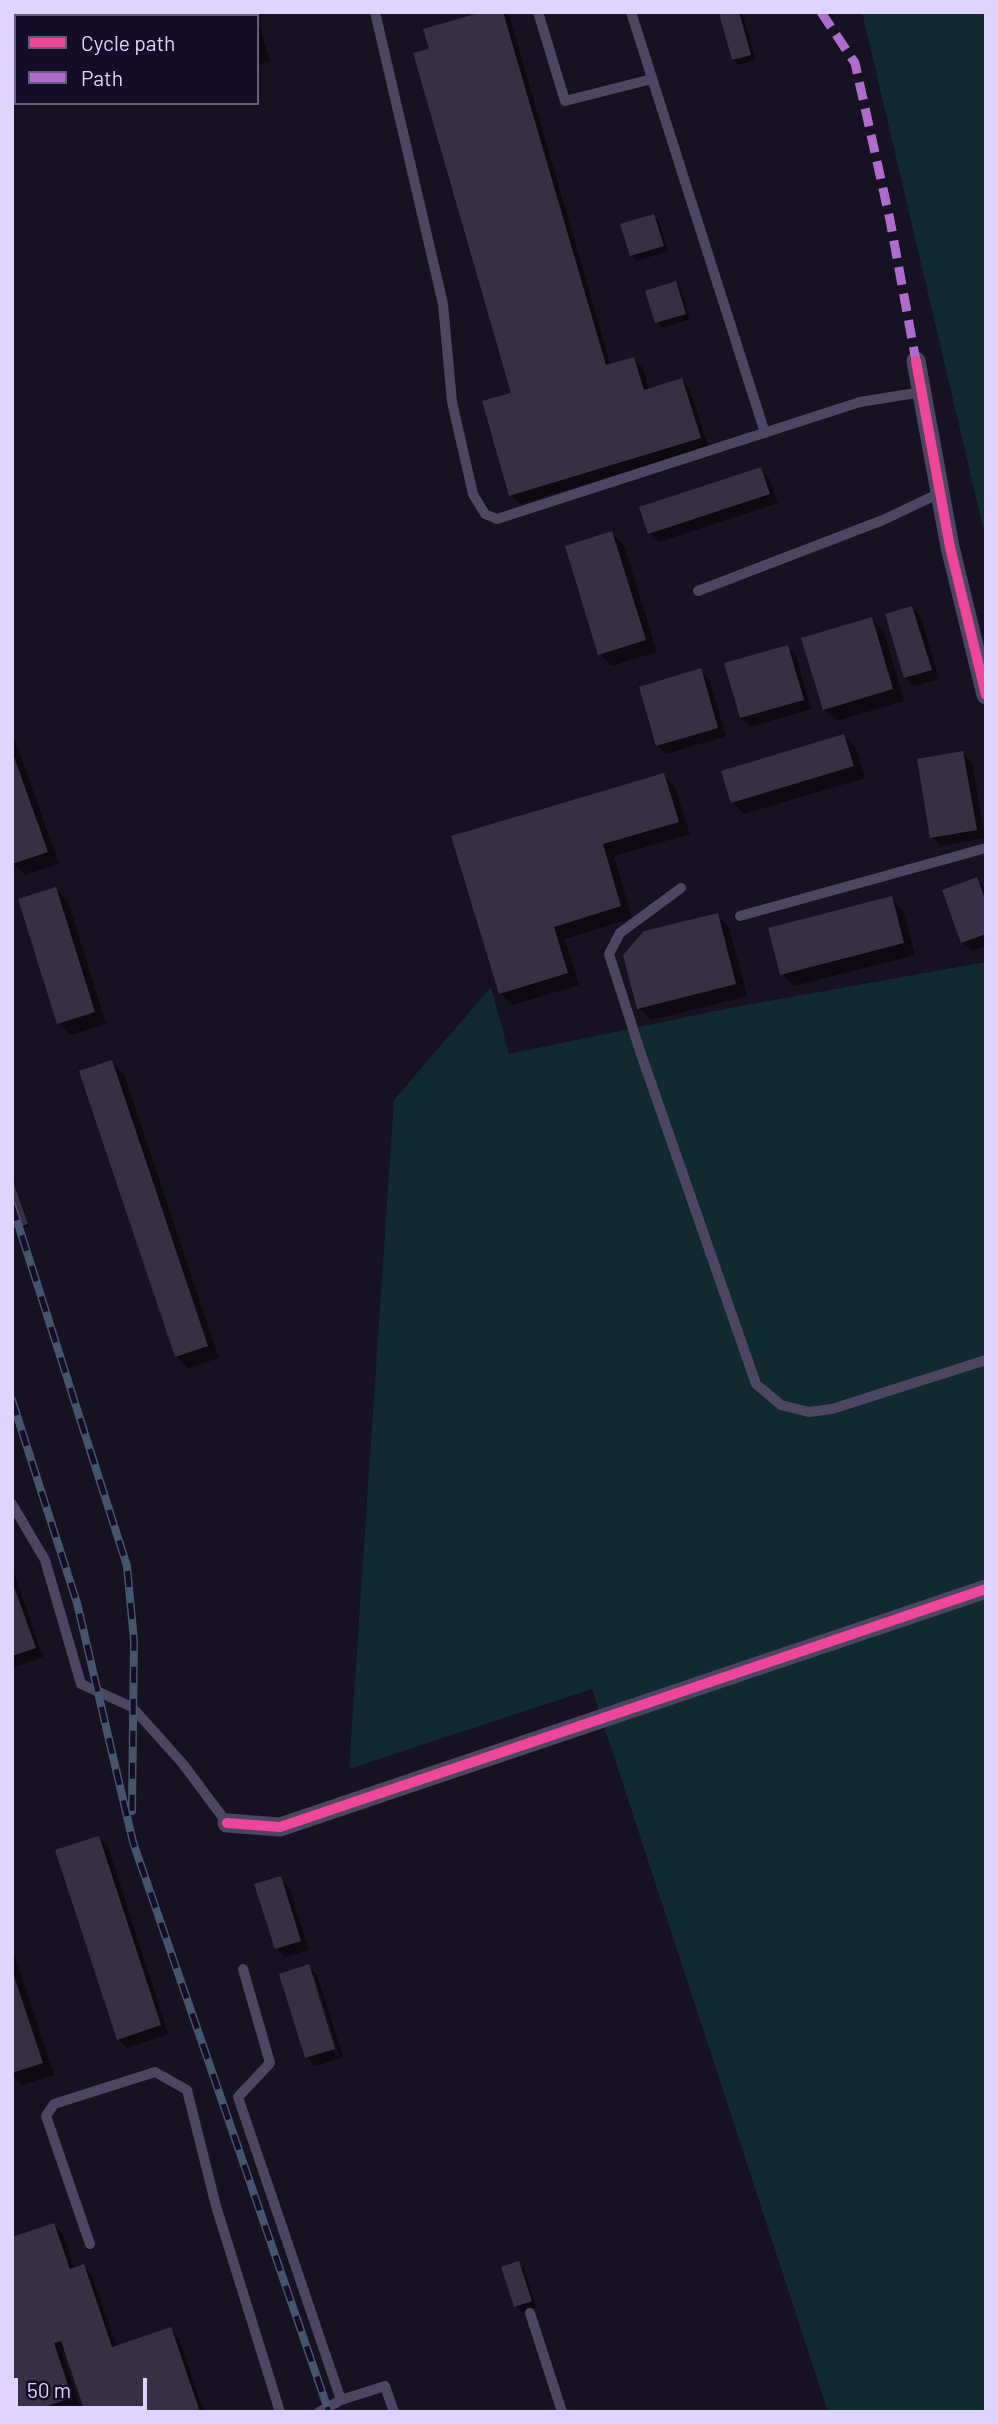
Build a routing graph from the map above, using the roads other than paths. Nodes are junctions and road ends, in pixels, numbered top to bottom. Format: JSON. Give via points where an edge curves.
{"nodes":[{"id":1,"x":375,"y":12,"type":"edge"},
{"id":2,"x":538,"y":12,"type":"edge"},
{"id":3,"x":631,"y":12,"type":"edge"},
{"id":4,"x":652,"y":79,"type":"junction"},
{"id":5,"x":916,"y":361,"type":"dead end"},
{"id":6,"x":922,"y":392,"type":"junction"},
{"id":7,"x":765,"y":433,"type":"junction"},
{"id":8,"x":940,"y":493,"type":"junction"},
{"id":9,"x":698,"y":590,"type":"dead end"},
{"id":10,"x":986,"y":695,"type":"edge"},
{"id":11,"x":986,"y":848,"type":"edge"},
{"id":12,"x":681,"y":888,"type":"dead end"},
{"id":13,"x":740,"y":916,"type":"dead end"},
{"id":14,"x":986,"y":1360,"type":"edge"},
{"id":15,"x":12,"y":1504,"type":"edge"},
{"id":16,"x":986,"y":1589,"type":"edge"},
{"id":17,"x":227,"y":1823,"type":"joint"},
{"id":18,"x":243,"y":1969,"type":"dead end"},
{"id":19,"x":90,"y":2245,"type":"dead end"},
{"id":20,"x":530,"y":2313,"type":"dead end"},
{"id":21,"x":341,"y":2400,"type":"junction"},
{"id":22,"x":280,"y":2412,"type":"edge"},
{"id":23,"x":318,"y":2412,"type":"edge"},
{"id":24,"x":394,"y":2412,"type":"edge"},
{"id":25,"x":562,"y":2412,"type":"edge"}],
"edges":[{"from":1,"to":7,"type":"lane","via":[[443,304],[452,402],[473,494],[485,514],[497,519]]},
{"from":2,"to":4,"type":"lane","via":[[565,102]]},
{"from":3,"to":4,"type":"lane"},
{"from":4,"to":7,"type":"lane"},
{"from":5,"to":6,"type":"street"},
{"from":6,"to":7,"type":"lane","via":[[860,402]]},
{"from":6,"to":8,"type":"street"},
{"from":8,"to":9,"type":"lane","via":[[883,520]]},
{"from":8,"to":10,"type":"street"},
{"from":11,"to":13,"type":"lane"},
{"from":12,"to":14,"type":"lane","via":[[620,933],[609,954],[756,1384],[781,1405],[809,1412],[832,1409]]},
{"from":15,"to":17,"type":"lane","via":[[45,1560],[80,1684],[132,1707]]},
{"from":16,"to":17,"type":"street","via":[[280,1827]]},
{"from":18,"to":21,"type":"lane","via":[[270,2063],[238,2097]]},
{"from":19,"to":22,"type":"lane","via":[[46,2116],[54,2104],[155,2072],[187,2090],[216,2206]]},
{"from":20,"to":25,"type":"lane"},
{"from":21,"to":23,"type":"lane"},
{"from":21,"to":24,"type":"lane","via":[[386,2386]]}]}
